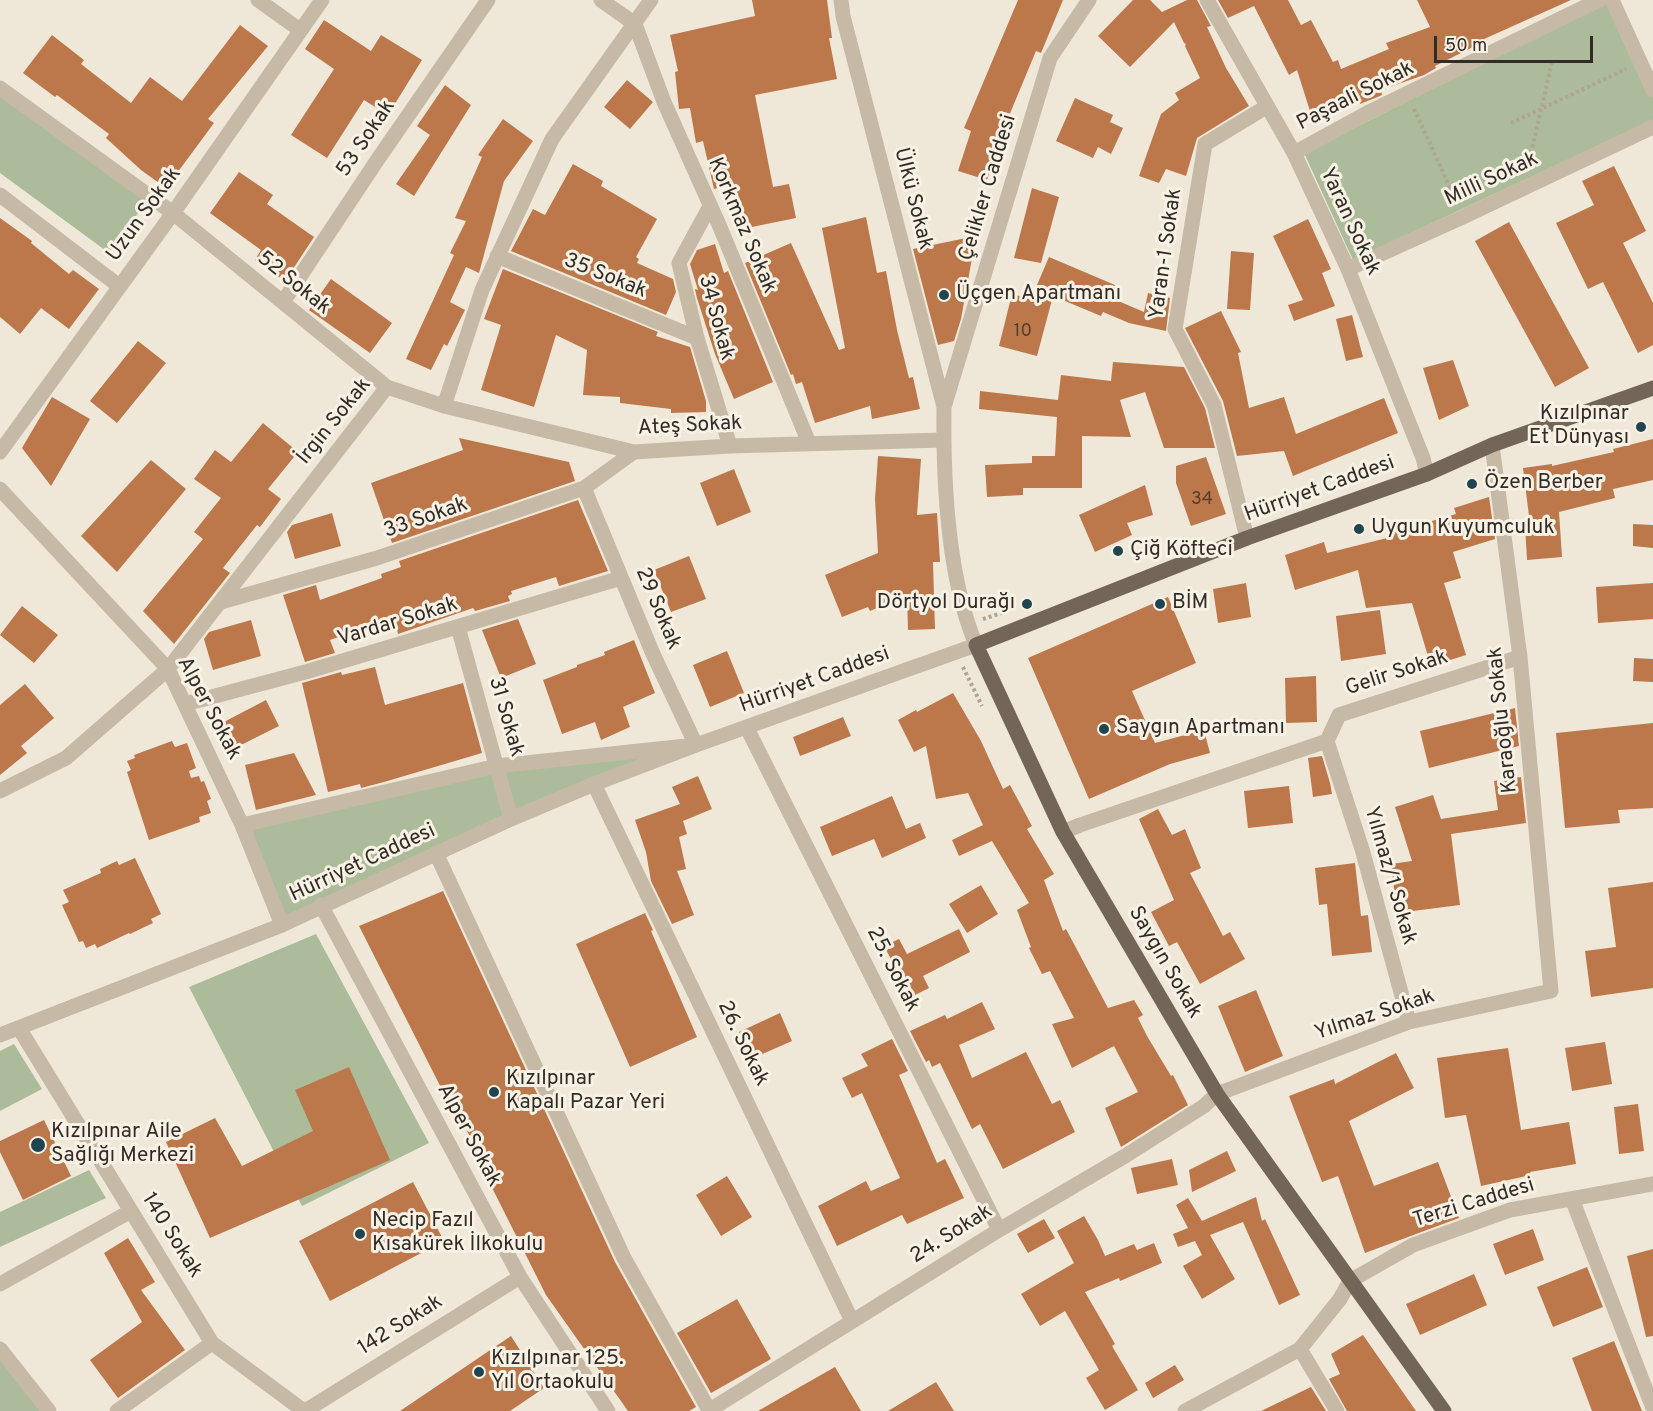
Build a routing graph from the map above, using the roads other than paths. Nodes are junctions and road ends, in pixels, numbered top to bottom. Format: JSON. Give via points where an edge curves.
{"nodes":[{"id":1,"x":258,"y":0,"type":"edge"},
{"id":2,"x":322,"y":0,"type":"edge"},
{"id":3,"x":488,"y":0,"type":"edge"},
{"id":4,"x":601,"y":0,"type":"edge"},
{"id":5,"x":651,"y":0,"type":"edge"},
{"id":6,"x":842,"y":0,"type":"edge"},
{"id":7,"x":1089,"y":0,"type":"edge"},
{"id":8,"x":1207,"y":0,"type":"edge"},
{"id":9,"x":1599,"y":0,"type":"edge"},
{"id":10,"x":1612,"y":0,"type":"edge"},
{"id":11,"x":635,"y":24,"type":"junction"},
{"id":12,"x":300,"y":30,"type":"junction"},
{"id":13,"x":0,"y":88,"type":"edge"},
{"id":14,"x":1653,"y":90,"type":"edge"},
{"id":15,"x":1266,"y":107,"type":"junction"},
{"id":16,"x":1653,"y":127,"type":"edge"},
{"id":17,"x":1294,"y":153,"type":"junction"},
{"id":18,"x":0,"y":195,"type":"edge"},
{"id":19,"x":710,"y":206,"type":"junction"},
{"id":20,"x":173,"y":213,"type":"junction"},
{"id":21,"x":497,"y":256,"type":"junction"},
{"id":22,"x":1348,"y":268,"type":"junction"},
{"id":23,"x":119,"y":286,"type":"junction"},
{"id":24,"x":283,"y":302,"type":"junction"},
{"id":25,"x":697,"y":338,"type":"junction"},
{"id":26,"x":387,"y":387,"type":"junction"},
{"id":27,"x":1653,"y":388,"type":"edge"},
{"id":28,"x":444,"y":406,"type":"junction"},
{"id":29,"x":944,"y":407,"type":"junction"},
{"id":30,"x":943,"y":440,"type":"junction"},
{"id":31,"x":809,"y":443,"type":"junction"},
{"id":32,"x":1492,"y":445,"type":"junction"},
{"id":33,"x":730,"y":446,"type":"junction"},
{"id":34,"x":0,"y":452,"type":"edge"},
{"id":35,"x":634,"y":452,"type":"junction"},
{"id":36,"x":1427,"y":474,"type":"junction"},
{"id":37,"x":584,"y":488,"type":"junction"},
{"id":38,"x":0,"y":489,"type":"edge"},
{"id":39,"x":1247,"y":538,"type":"junction"},
{"id":40,"x":621,"y":578,"type":"junction"},
{"id":41,"x":221,"y":602,"type":"junction"},
{"id":42,"x":458,"y":627,"type":"junction"},
{"id":43,"x":976,"y":645,"type":"junction"},
{"id":44,"x":1520,"y":657,"type":"junction"},
{"id":45,"x":168,"y":669,"type":"junction"},
{"id":46,"x":185,"y":704,"type":"junction"},
{"id":47,"x":747,"y":728,"type":"junction"},
{"id":48,"x":1327,"y":741,"type":"junction"},
{"id":49,"x":696,"y":745,"type":"junction"},
{"id":50,"x":497,"y":766,"type":"junction"},
{"id":51,"x":594,"y":784,"type":"junction"},
{"id":52,"x":0,"y":791,"type":"edge"},
{"id":53,"x":511,"y":819,"type":"junction"},
{"id":54,"x":242,"y":825,"type":"junction"},
{"id":55,"x":1063,"y":832,"type":"junction"},
{"id":56,"x":436,"y":853,"type":"junction"},
{"id":57,"x":321,"y":906,"type":"junction"},
{"id":58,"x":282,"y":925,"type":"junction"},
{"id":59,"x":1551,"y":991,"type":"joint"},
{"id":60,"x":1409,"y":1022,"type":"junction"},
{"id":61,"x":19,"y":1028,"type":"junction"},
{"id":62,"x":0,"y":1035,"type":"edge"},
{"id":63,"x":1217,"y":1094,"type":"junction"},
{"id":64,"x":1653,"y":1184,"type":"edge"},
{"id":65,"x":1572,"y":1198,"type":"junction"},
{"id":66,"x":131,"y":1211,"type":"junction"},
{"id":67,"x":999,"y":1230,"type":"junction"},
{"id":68,"x":520,"y":1276,"type":"junction"},
{"id":69,"x":1350,"y":1281,"type":"junction"},
{"id":70,"x":0,"y":1284,"type":"edge"},
{"id":71,"x":852,"y":1322,"type":"junction"},
{"id":72,"x":212,"y":1342,"type":"junction"},
{"id":73,"x":0,"y":1348,"type":"edge"},
{"id":74,"x":1300,"y":1349,"type":"junction"},
{"id":75,"x":1650,"y":1390,"type":"edge"},
{"id":76,"x":1653,"y":1408,"type":"edge"},
{"id":77,"x":49,"y":1411,"type":"edge"},
{"id":78,"x":117,"y":1411,"type":"edge"},
{"id":79,"x":304,"y":1411,"type":"edge"},
{"id":80,"x":608,"y":1411,"type":"edge"},
{"id":81,"x":709,"y":1411,"type":"edge"},
{"id":82,"x":1185,"y":1411,"type":"edge"},
{"id":83,"x":1337,"y":1411,"type":"edge"},
{"id":84,"x":1444,"y":1411,"type":"edge"}],
"edges":[{"from":1,"to":12,"type":"street"},
{"from":2,"to":12,"type":"street","name":"Uzun Sokak"},
{"from":3,"to":24,"type":"street","name":"53 Sokak"},
{"from":4,"to":11,"type":"street"},
{"from":5,"to":11,"type":"street"},
{"from":6,"to":29,"type":"street","name":"Ülkü Sokak"},
{"from":7,"to":29,"type":"street","name":"Çelikler Caddesi","via":[[1050,58]]},
{"from":8,"to":15,"type":"street","name":"Yaran Sokak"},
{"from":9,"to":17,"type":"street","name":"Paşaali Sokak","via":[[1367,113]]},
{"from":10,"to":14,"type":"street"},
{"from":11,"to":19,"type":"street","name":"Korkmaz Sokak"},
{"from":11,"to":21,"type":"street","via":[[552,139]]},
{"from":12,"to":20,"type":"street","name":"Uzun Sokak"},
{"from":13,"to":20,"type":"street","name":"52 Sokak"},
{"from":15,"to":17,"type":"street","name":"Yaran Sokak"},
{"from":15,"to":39,"type":"street","name":"Yaran-1 Sokak","via":[[1205,144],[1175,329],[1214,405]]},
{"from":16,"to":22,"type":"street","name":"Milli Sokak"},
{"from":17,"to":22,"type":"street","name":"Yaran Sokak"},
{"from":18,"to":23,"type":"street"},
{"from":19,"to":25,"type":"street","name":"34 Sokak","via":[[679,263]]},
{"from":19,"to":31,"type":"street","name":"Korkmaz Sokak"},
{"from":20,"to":23,"type":"street","name":"Uzun Sokak"},
{"from":20,"to":24,"type":"street","name":"52 Sokak"},
{"from":21,"to":25,"type":"street","name":"35 Sokak"},
{"from":21,"to":28,"type":"street"},
{"from":22,"to":36,"type":"street","name":"Yaran Sokak"},
{"from":23,"to":34,"type":"street","name":"Uzun Sokak"},
{"from":24,"to":26,"type":"street","name":"52 Sokak"},
{"from":25,"to":33,"type":"street","name":"34 Sokak"},
{"from":26,"to":28,"type":"street","name":"İrgin Sokak"},
{"from":26,"to":41,"type":"street","name":"İrgin Sokak"},
{"from":27,"to":32,"type":"main road","name":"Hürriyet Caddesi"},
{"from":28,"to":35,"type":"street","name":"Ateş Sokak"},
{"from":29,"to":30,"type":"street","name":"Çelikler Caddesi"},
{"from":30,"to":31,"type":"street","name":"Ateş Sokak"},
{"from":30,"to":43,"type":"street","name":"Çelikler Caddesi","via":[[952,558],[967,625]]},
{"from":31,"to":33,"type":"street","name":"Ateş Sokak"},
{"from":32,"to":36,"type":"main road","name":"Hürriyet Caddesi"},
{"from":32,"to":44,"type":"street","name":"Karaoğlu Sokak"},
{"from":33,"to":35,"type":"street","name":"Ateş Sokak"},
{"from":35,"to":37,"type":"street","name":"33 Sokak"},
{"from":36,"to":39,"type":"main road","name":"Hürriyet Caddesi"},
{"from":37,"to":40,"type":"street","name":"29 Sokak"},
{"from":37,"to":41,"type":"street","name":"33 Sokak","via":[[377,558]]},
{"from":38,"to":45,"type":"street","name":"Alper Sokak"},
{"from":39,"to":43,"type":"main road","name":"Hürriyet Caddesi"},
{"from":40,"to":42,"type":"street","name":"Vardar Sokak"},
{"from":40,"to":49,"type":"street","name":"29 Sokak"},
{"from":41,"to":45,"type":"street","name":"İrgin Sokak"},
{"from":42,"to":46,"type":"street","name":"Vardar Sokak"},
{"from":42,"to":50,"type":"street","name":"31 Sokak"},
{"from":43,"to":47,"type":"street","name":"Hürriyet Caddesi"},
{"from":43,"to":55,"type":"main road","name":"Saygın Sokak"},
{"from":44,"to":48,"type":"street","name":"Gelir Sokak","via":[[1339,715]]},
{"from":44,"to":59,"type":"street","name":"Karaoğlu Sokak"},
{"from":45,"to":46,"type":"street","name":"Alper Sokak"},
{"from":45,"to":52,"type":"street","name":"İrgin Sokak","via":[[66,758]]},
{"from":46,"to":54,"type":"street","name":"Alper Sokak"},
{"from":47,"to":49,"type":"street","name":"Hürriyet Caddesi"},
{"from":47,"to":67,"type":"street","name":"25. Sokak"},
{"from":48,"to":55,"type":"street"},
{"from":48,"to":60,"type":"street","name":"Yılmaz/1 Sokak","via":[[1362,849]]},
{"from":49,"to":50,"type":"street"},
{"from":49,"to":51,"type":"street","name":"Hürriyet Caddesi"},
{"from":50,"to":53,"type":"street","name":"31 Sokak"},
{"from":50,"to":54,"type":"street"},
{"from":51,"to":53,"type":"street","name":"Hürriyet Caddesi"},
{"from":51,"to":71,"type":"street","name":"26. Sokak"},
{"from":53,"to":56,"type":"street","name":"Hürriyet Caddesi"},
{"from":54,"to":58,"type":"street","name":"Alper Sokak"},
{"from":55,"to":63,"type":"main road","name":"Saygın Sokak"},
{"from":56,"to":57,"type":"street","name":"Hürriyet Caddesi"},
{"from":56,"to":81,"type":"street","via":[[624,1258]]},
{"from":57,"to":58,"type":"street","name":"Hürriyet Caddesi"},
{"from":57,"to":68,"type":"street","name":"Alper Sokak"},
{"from":58,"to":61,"type":"street","name":"Hürriyet Caddesi"},
{"from":59,"to":60,"type":"street","name":"Yılmaz Sokak"},
{"from":60,"to":63,"type":"street","name":"Yılmaz Sokak"},
{"from":61,"to":62,"type":"street","name":"Hürriyet Caddesi"},
{"from":61,"to":66,"type":"street","name":"140 Sokak"},
{"from":63,"to":67,"type":"street","name":"24. Sokak","via":[[1125,1156]]},
{"from":63,"to":69,"type":"main road","name":"Saygın Sokak"},
{"from":64,"to":65,"type":"street","name":"Terzi Caddesi"},
{"from":65,"to":69,"type":"street","name":"Terzi Caddesi","via":[[1510,1210],[1413,1245]]},
{"from":65,"to":75,"type":"street"},
{"from":66,"to":70,"type":"street"},
{"from":66,"to":72,"type":"street","name":"140 Sokak"},
{"from":67,"to":71,"type":"street","name":"24. Sokak"},
{"from":68,"to":79,"type":"street","name":"142 Sokak"},
{"from":68,"to":80,"type":"street","name":"Alper Sokak"},
{"from":69,"to":74,"type":"street"},
{"from":69,"to":84,"type":"main road","name":"Saygın Sokak"},
{"from":71,"to":81,"type":"street","name":"24. Sokak"},
{"from":72,"to":78,"type":"street"},
{"from":72,"to":79,"type":"street","name":"142 Sokak"},
{"from":73,"to":77,"type":"street"},
{"from":74,"to":82,"type":"street"},
{"from":74,"to":83,"type":"street"},
{"from":75,"to":76,"type":"street"}]}
